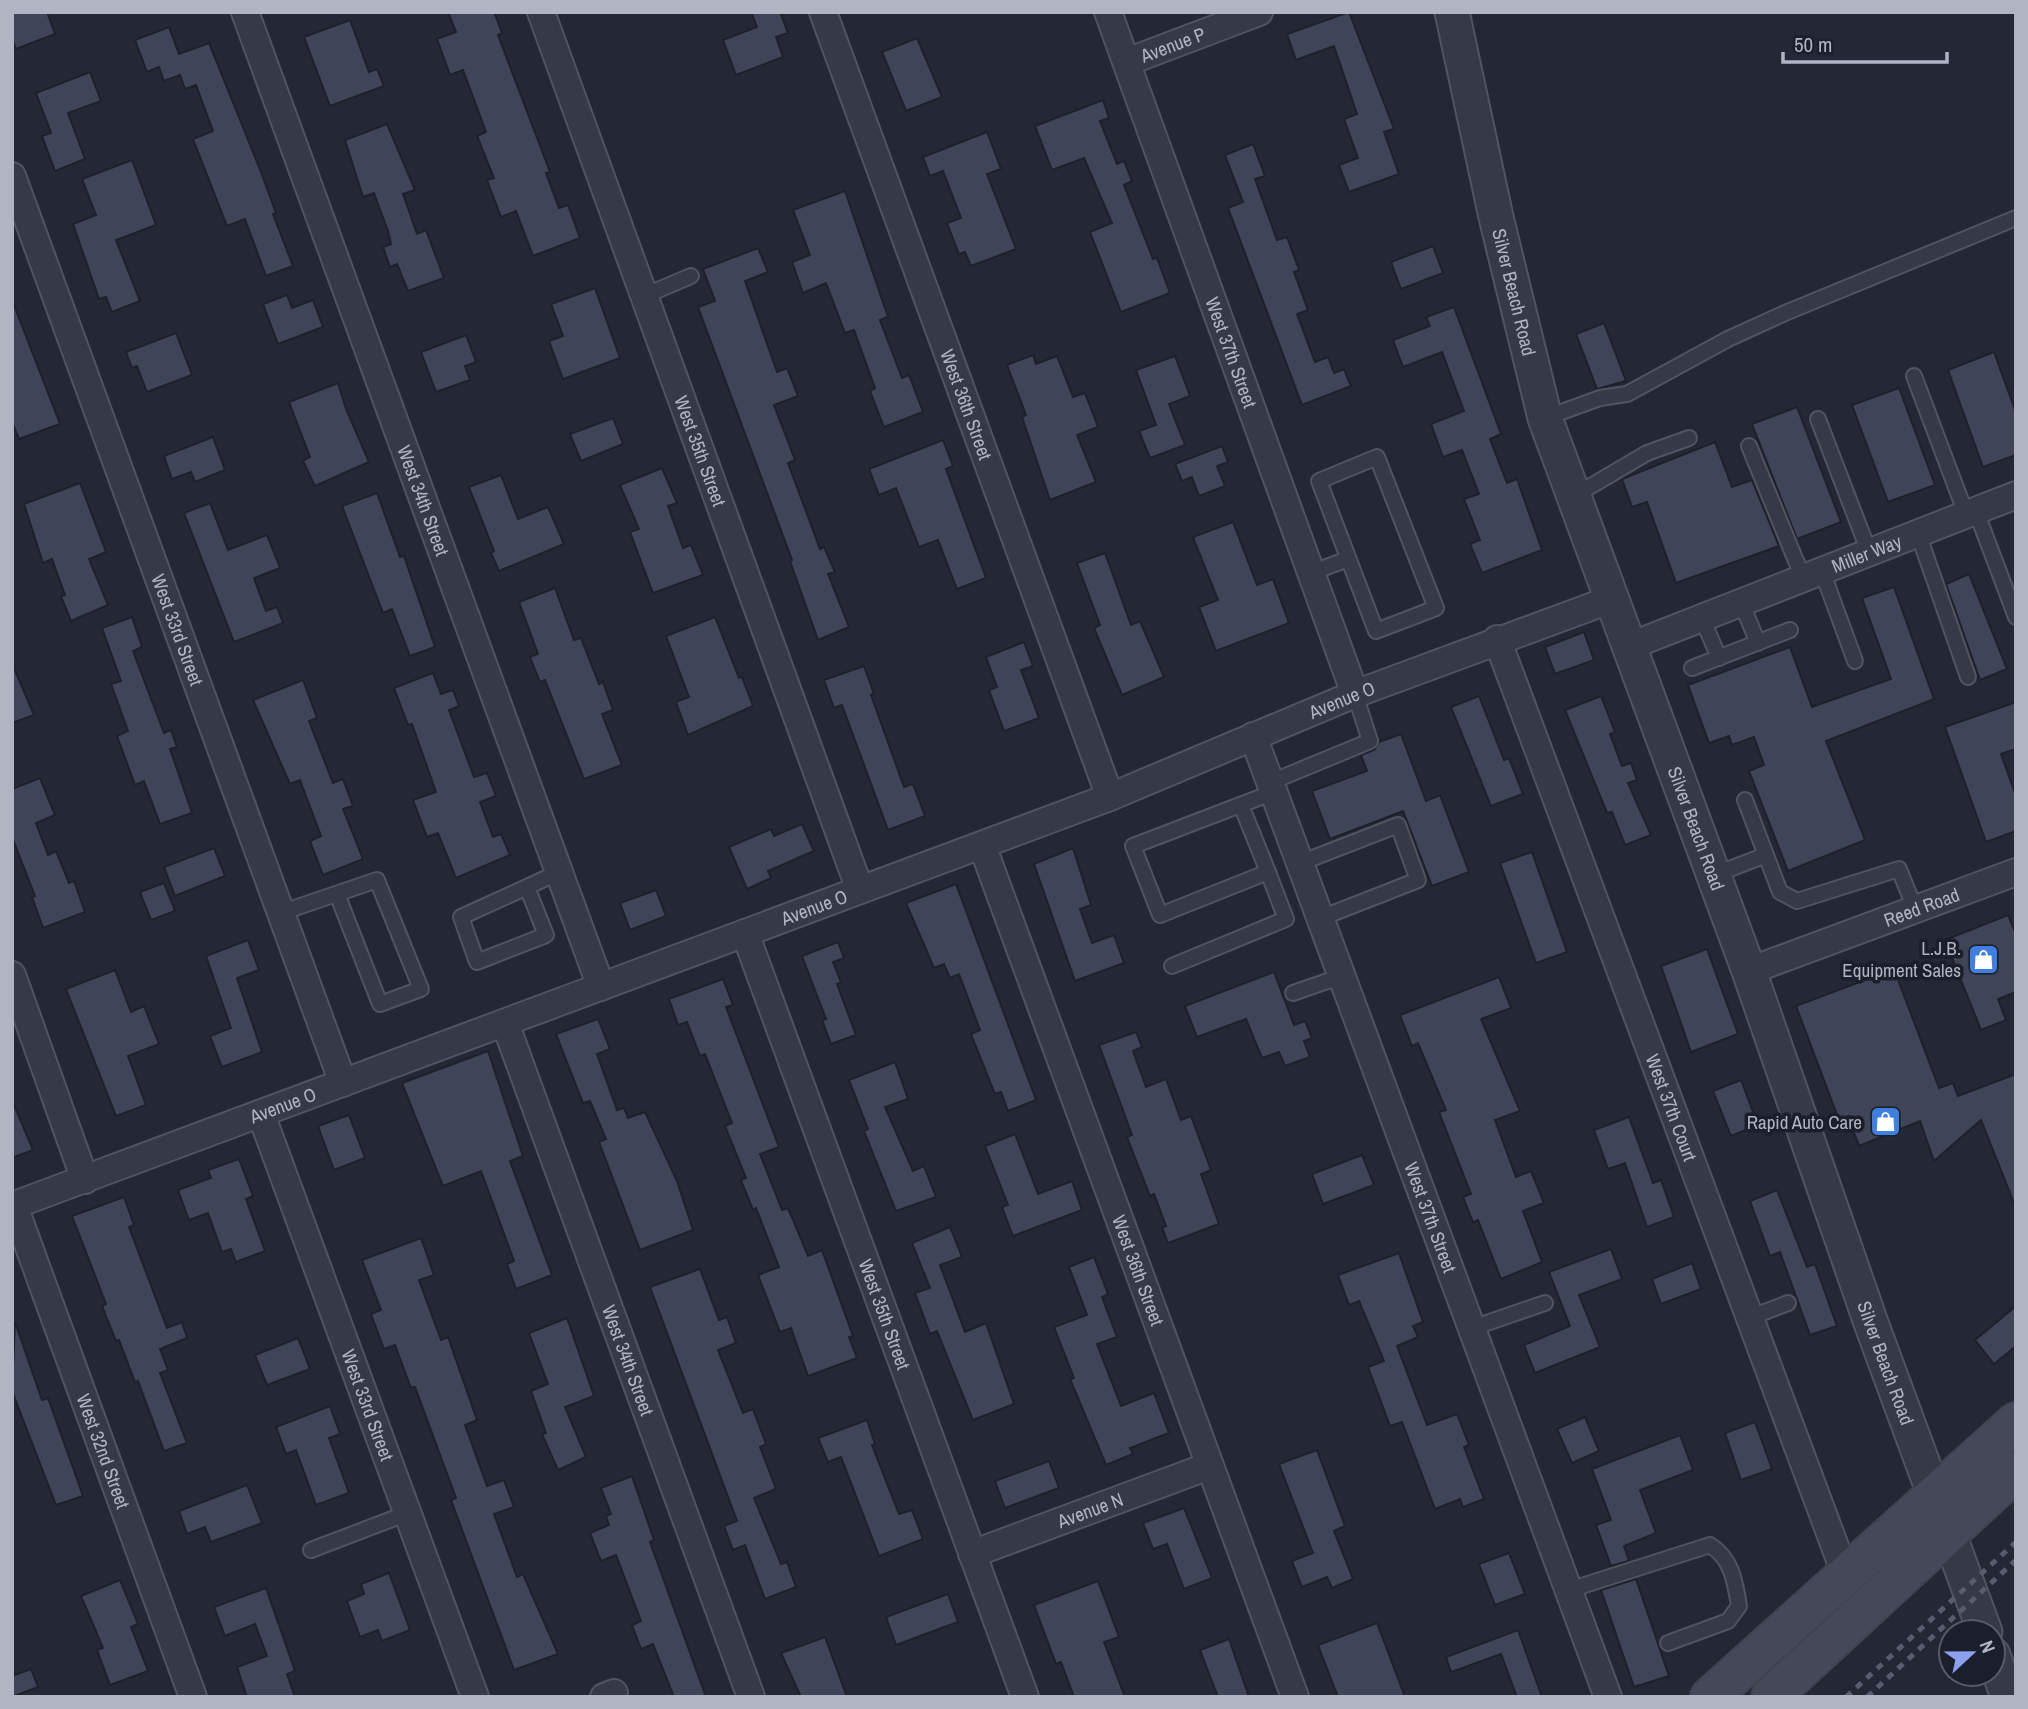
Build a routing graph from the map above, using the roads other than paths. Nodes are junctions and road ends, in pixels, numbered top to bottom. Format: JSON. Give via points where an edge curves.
{"nodes":[{"id":1,"x":245,"y":12,"type":"edge"},
{"id":2,"x":541,"y":12,"type":"edge"},
{"id":3,"x":823,"y":12,"type":"edge"},
{"id":4,"x":1108,"y":12,"type":"edge"},
{"id":5,"x":1259,"y":12,"type":"edge"},
{"id":6,"x":1452,"y":12,"type":"edge"},
{"id":7,"x":1126,"y":62,"type":"junction"},
{"id":8,"x":12,"y":176,"type":"edge"},
{"id":9,"x":2016,"y":218,"type":"edge"},
{"id":10,"x":691,"y":276,"type":"dead end"},
{"id":11,"x":644,"y":296,"type":"junction"},
{"id":12,"x":1914,"y":376,"type":"dead end"},
{"id":13,"x":1545,"y":418,"type":"junction"},
{"id":14,"x":1818,"y":419,"type":"dead end"},
{"id":15,"x":1689,"y":438,"type":"dead end"},
{"id":16,"x":1749,"y":446,"type":"dead end"},
{"id":17,"x":2016,"y":495,"type":"edge"},
{"id":18,"x":1574,"y":496,"type":"junction"},
{"id":19,"x":1971,"y":512,"type":"junction"},
{"id":20,"x":1918,"y":533,"type":"junction"},
{"id":21,"x":1869,"y":552,"type":"junction"},
{"id":22,"x":1349,"y":559,"type":"junction"},
{"id":23,"x":1313,"y":572,"type":"junction"},
{"id":24,"x":1812,"y":575,"type":"junction"},
{"id":25,"x":1612,"y":599,"type":"junction"},
{"id":26,"x":1720,"y":611,"type":"junction"},
{"id":27,"x":2016,"y":617,"type":"edge"},
{"id":28,"x":1790,"y":631,"type":"dead end"},
{"id":29,"x":1497,"y":639,"type":"junction"},
{"id":30,"x":1758,"y":643,"type":"junction"},
{"id":31,"x":1630,"y":646,"type":"junction"},
{"id":32,"x":1719,"y":658,"type":"junction"},
{"id":33,"x":1855,"y":661,"type":"dead end"},
{"id":34,"x":1692,"y":668,"type":"dead end"},
{"id":35,"x":1968,"y":677,"type":"dead end"},
{"id":36,"x":1355,"y":694,"type":"junction"},
{"id":37,"x":1253,"y":736,"type":"junction"},
{"id":38,"x":1272,"y":787,"type":"junction"},
{"id":39,"x":1110,"y":797,"type":"junction"},
{"id":40,"x":1745,"y":800,"type":"dead end"},
{"id":41,"x":1241,"y":805,"type":"junction"},
{"id":42,"x":982,"y":845,"type":"junction"},
{"id":43,"x":1766,"y":855,"type":"junction"},
{"id":44,"x":1300,"y":863,"type":"junction"},
{"id":45,"x":559,"y":872,"type":"junction"},
{"id":46,"x":1268,"y":872,"type":"junction"},
{"id":47,"x":2016,"y":872,"type":"edge"},
{"id":48,"x":1714,"y":875,"type":"junction"},
{"id":49,"x":527,"y":887,"type":"junction"},
{"id":50,"x":860,"y":891,"type":"junction"},
{"id":51,"x":337,"y":894,"type":"junction"},
{"id":52,"x":1914,"y":909,"type":"junction"},
{"id":53,"x":280,"y":913,"type":"junction"},
{"id":54,"x":1321,"y":918,"type":"junction"},
{"id":55,"x":745,"y":933,"type":"junction"},
{"id":56,"x":1172,"y":966,"type":"dead end"},
{"id":57,"x":1749,"y":971,"type":"junction"},
{"id":58,"x":12,"y":975,"type":"edge"},
{"id":59,"x":1342,"y":976,"type":"junction"},
{"id":60,"x":601,"y":987,"type":"junction"},
{"id":61,"x":1293,"y":993,"type":"dead end"},
{"id":62,"x":505,"y":1023,"type":"junction"},
{"id":63,"x":342,"y":1083,"type":"junction"},
{"id":64,"x":261,"y":1114,"type":"junction"},
{"id":65,"x":85,"y":1180,"type":"junction"},
{"id":66,"x":13,"y":1206,"type":"edge"},
{"id":67,"x":1545,"y":1303,"type":"dead end"},
{"id":68,"x":1788,"y":1303,"type":"dead end"},
{"id":69,"x":1749,"y":1318,"type":"junction"},
{"id":70,"x":1472,"y":1328,"type":"junction"},
{"id":71,"x":2016,"y":1422,"type":"edge"},
{"id":72,"x":1209,"y":1466,"type":"junction"},
{"id":73,"x":2016,"y":1471,"type":"edge"},
{"id":74,"x":408,"y":1513,"type":"junction"},
{"id":75,"x":1942,"y":1514,"type":"junction"},
{"id":76,"x":311,"y":1550,"type":"dead end"},
{"id":77,"x":972,"y":1554,"type":"junction"},
{"id":78,"x":1846,"y":1576,"type":"junction"},
{"id":79,"x":1569,"y":1590,"type":"junction"},
{"id":80,"x":1980,"y":1618,"type":"edge"},
{"id":81,"x":1668,"y":1643,"type":"dead end"},
{"id":82,"x":193,"y":1697,"type":"edge"},
{"id":83,"x":475,"y":1697,"type":"edge"},
{"id":84,"x":751,"y":1697,"type":"edge"},
{"id":85,"x":1025,"y":1697,"type":"edge"},
{"id":86,"x":1295,"y":1697,"type":"edge"},
{"id":87,"x":1608,"y":1697,"type":"edge"},
{"id":88,"x":1710,"y":1697,"type":"edge"},
{"id":89,"x":1770,"y":1697,"type":"edge"}],
"edges":[{"from":1,"to":45,"type":"street","name":"West 34th Street"},
{"from":2,"to":11,"type":"street","name":"West 35th Street"},
{"from":3,"to":39,"type":"street","name":"West 36th Street"},
{"from":4,"to":7,"type":"street","name":"West 37th Street"},
{"from":5,"to":7,"type":"street","name":"Avenue P"},
{"from":6,"to":13,"type":"street","name":"Silver Beach Road"},
{"from":7,"to":23,"type":"street","name":"West 37th Street"},
{"from":8,"to":53,"type":"street","name":"West 33rd Street"},
{"from":9,"to":13,"type":"lane","via":[[1785,313],[1626,394],[1600,398]]},
{"from":10,"to":11,"type":"lane"},
{"from":11,"to":50,"type":"street","name":"West 35th Street"},
{"from":12,"to":19,"type":"lane"},
{"from":13,"to":18,"type":"street","name":"Silver Beach Road"},
{"from":14,"to":21,"type":"lane"},
{"from":15,"to":18,"type":"lane","via":[[1647,453]]},
{"from":16,"to":24,"type":"lane"},
{"from":17,"to":19,"type":"street","name":"Miller Way"},
{"from":18,"to":25,"type":"street","name":"Silver Beach Road"},
{"from":19,"to":20,"type":"street","name":"Miller Way"},
{"from":19,"to":27,"type":"lane"},
{"from":20,"to":21,"type":"street","name":"Miller Way"},
{"from":20,"to":35,"type":"lane"},
{"from":21,"to":24,"type":"street","name":"Miller Way"},
{"from":22,"to":22,"type":"lane","via":[[1376,631],[1436,608],[1377,457],[1319,481]]},
{"from":22,"to":23,"type":"lane"},
{"from":23,"to":36,"type":"street","name":"West 37th Street"},
{"from":24,"to":26,"type":"street","name":"Miller Way"},
{"from":24,"to":33,"type":"lane"},
{"from":25,"to":29,"type":"street","name":"Avenue O"},
{"from":25,"to":31,"type":"street","name":"Silver Beach Road"},
{"from":26,"to":30,"type":"lane"},
{"from":26,"to":31,"type":"street"},
{"from":26,"to":32,"type":"lane"},
{"from":28,"to":30,"type":"lane"},
{"from":29,"to":36,"type":"street","name":"Avenue O"},
{"from":29,"to":69,"type":"street","name":"West 37th Court"},
{"from":30,"to":32,"type":"lane"},
{"from":31,"to":48,"type":"street","name":"Silver Beach Road"},
{"from":32,"to":34,"type":"lane"},
{"from":36,"to":37,"type":"street","name":"Avenue O"},
{"from":36,"to":38,"type":"lane","via":[[1370,741]]},
{"from":37,"to":38,"type":"street","name":"West 37th Street"},
{"from":37,"to":39,"type":"street","name":"Avenue O"},
{"from":38,"to":41,"type":"lane"},
{"from":38,"to":44,"type":"street","name":"West 37th Street"},
{"from":39,"to":42,"type":"street","name":"Avenue O"},
{"from":40,"to":43,"type":"lane"},
{"from":41,"to":46,"type":"lane"},
{"from":41,"to":46,"type":"lane","via":[[1133,845],[1160,915]]},
{"from":42,"to":50,"type":"street","name":"Avenue O"},
{"from":42,"to":72,"type":"street","name":"West 36th Street"},
{"from":43,"to":48,"type":"lane"},
{"from":43,"to":52,"type":"lane","via":[[1780,892],[1787,898],[1797,901],[1899,869]]},
{"from":44,"to":54,"type":"street","name":"West 37th Street"},
{"from":44,"to":54,"type":"lane","via":[[1398,825],[1418,880]]},
{"from":45,"to":49,"type":"lane"},
{"from":45,"to":60,"type":"street","name":"West 34th Street"},
{"from":46,"to":56,"type":"lane","via":[[1286,919]]},
{"from":47,"to":52,"type":"street","name":"Reed Road"},
{"from":48,"to":57,"type":"street","name":"Silver Beach Road"},
{"from":49,"to":49,"type":"lane","via":[[546,935],[477,962],[461,917]]},
{"from":50,"to":55,"type":"street","name":"Avenue O"},
{"from":51,"to":51,"type":"lane","via":[[377,880],[421,989],[380,1004]]},
{"from":51,"to":53,"type":"lane"},
{"from":52,"to":57,"type":"street","name":"Reed Road"},
{"from":53,"to":63,"type":"street","name":"West 33rd Street"},
{"from":54,"to":59,"type":"street","name":"West 37th Street"},
{"from":55,"to":60,"type":"street","name":"Avenue O"},
{"from":55,"to":77,"type":"street","name":"West 35th Street"},
{"from":57,"to":75,"type":"street","name":"Silver Beach Road"},
{"from":58,"to":65,"type":"street"},
{"from":59,"to":61,"type":"lane"},
{"from":59,"to":70,"type":"street","name":"West 37th Street"},
{"from":60,"to":62,"type":"street","name":"Avenue O"},
{"from":62,"to":63,"type":"street","name":"Avenue O"},
{"from":62,"to":84,"type":"street","name":"West 34th Street"},
{"from":63,"to":64,"type":"street","name":"Avenue O"},
{"from":64,"to":65,"type":"street","name":"Avenue O"},
{"from":64,"to":74,"type":"street","name":"West 33rd Street"},
{"from":65,"to":66,"type":"street","name":"Avenue O"},
{"from":66,"to":82,"type":"street","name":"West 32nd Street"},
{"from":67,"to":70,"type":"lane"},
{"from":68,"to":69,"type":"lane"},
{"from":69,"to":78,"type":"street","name":"West 37th Court"},
{"from":70,"to":79,"type":"street","name":"West 37th Street"},
{"from":71,"to":75,"type":"main road"},
{"from":72,"to":77,"type":"street","name":"Avenue N"},
{"from":72,"to":86,"type":"street","name":"West 36th Street"},
{"from":73,"to":75,"type":"main road"},
{"from":74,"to":76,"type":"lane"},
{"from":74,"to":83,"type":"street","name":"West 33rd Street"},
{"from":75,"to":78,"type":"main road"},
{"from":75,"to":80,"type":"street","name":"Silver Beach Road"},
{"from":75,"to":89,"type":"main road"},
{"from":77,"to":85,"type":"street","name":"West 35th Street"},
{"from":78,"to":88,"type":"main road"},
{"from":79,"to":81,"type":"lane","via":[[1710,1545],[1722,1553],[1735,1578],[1739,1605],[1728,1621]]},
{"from":79,"to":87,"type":"street","name":"West 37th Street"}]}
